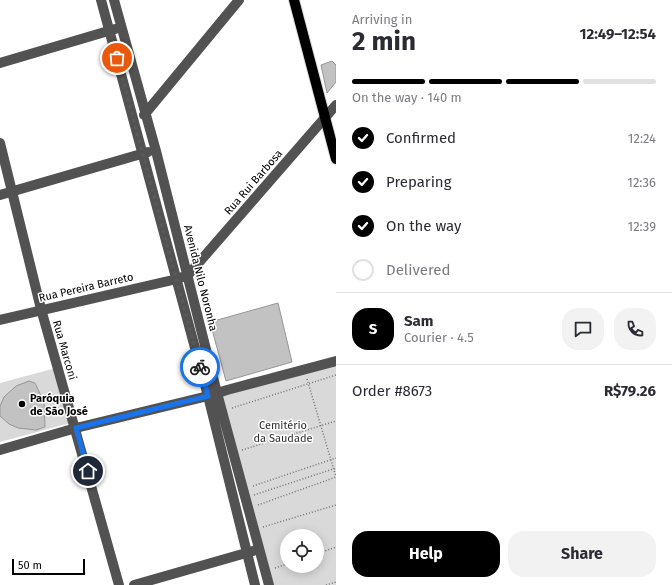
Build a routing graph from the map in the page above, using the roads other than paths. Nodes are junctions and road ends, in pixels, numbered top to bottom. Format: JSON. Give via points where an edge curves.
{"nodes":[{"id":1,"x":101,"y":0,"type":"edge"},
{"id":2,"x":114,"y":0,"type":"edge"},
{"id":3,"x":239,"y":0,"type":"edge"},
{"id":4,"x":294,"y":0,"type":"edge"},
{"id":5,"x":120,"y":26,"type":"junction"},
{"id":6,"x":109,"y":31,"type":"junction"},
{"id":7,"x":0,"y":63,"type":"edge"},
{"id":8,"x":336,"y":105,"type":"edge"},
{"id":9,"x":146,"y":113,"type":"junction"},
{"id":10,"x":326,"y":117,"type":"junction"},
{"id":11,"x":135,"y":124,"type":"junction"},
{"id":12,"x":332,"y":131,"type":"edge"},
{"id":13,"x":0,"y":143,"type":"edge"},
{"id":14,"x":156,"y":151,"type":"junction"},
{"id":15,"x":143,"y":153,"type":"junction"},
{"id":16,"x":336,"y":159,"type":"edge"},
{"id":17,"x":13,"y":192,"type":"junction"},
{"id":18,"x":0,"y":195,"type":"edge"},
{"id":19,"x":188,"y":275,"type":"junction"},
{"id":20,"x":176,"y":279,"type":"junction"},
{"id":21,"x":41,"y":309,"type":"junction"},
{"id":22,"x":0,"y":320,"type":"edge"},
{"id":23,"x":336,"y":361,"type":"edge"},
{"id":24,"x":212,"y":394,"type":"junction"},
{"id":25,"x":76,"y":428,"type":"junction"},
{"id":26,"x":0,"y":450,"type":"edge"},
{"id":27,"x":259,"y":549,"type":"junction"},
{"id":28,"x":247,"y":553,"type":"junction"},
{"id":29,"x":119,"y":585,"type":"edge"},
{"id":30,"x":134,"y":585,"type":"edge"},
{"id":31,"x":255,"y":585,"type":"edge"},
{"id":32,"x":269,"y":585,"type":"edge"}],
"edges":[{"from":1,"to":6,"type":"street","name":"Avenida Nilo Noronha"},
{"from":2,"to":5,"type":"street","name":"Avenida Nilo Noronha"},
{"from":3,"to":9,"type":"street"},
{"from":4,"to":10,"type":"main road"},
{"from":5,"to":6,"type":"street"},
{"from":5,"to":9,"type":"street","name":"Avenida Nilo Noronha"},
{"from":6,"to":7,"type":"street"},
{"from":6,"to":11,"type":"street","name":"Avenida Nilo Noronha"},
{"from":8,"to":10,"type":"street","name":"Rua Rui Barbosa"},
{"from":9,"to":11,"type":"street"},
{"from":9,"to":14,"type":"street","name":"Avenida Nilo Noronha"},
{"from":10,"to":12,"type":"main road"},
{"from":10,"to":19,"type":"street","name":"Rua Rui Barbosa"},
{"from":11,"to":15,"type":"street","name":"Avenida Nilo Noronha"},
{"from":12,"to":16,"type":"main road"},
{"from":13,"to":17,"type":"street","name":"Rua Marconi"},
{"from":14,"to":15,"type":"street"},
{"from":14,"to":19,"type":"street","name":"Avenida Nilo Noronha"},
{"from":15,"to":17,"type":"street"},
{"from":15,"to":20,"type":"street","name":"Avenida Nilo Noronha"},
{"from":17,"to":18,"type":"street"},
{"from":17,"to":21,"type":"street","name":"Rua Marconi"},
{"from":19,"to":20,"type":"street","name":"Rua Pereira Barreto"},
{"from":19,"to":24,"type":"street","name":"Avenida Nilo Noronha"},
{"from":20,"to":21,"type":"street","name":"Rua Pereira Barreto"},
{"from":20,"to":24,"type":"street","name":"Avenida Nilo Noronha"},
{"from":21,"to":22,"type":"street","name":"Rua Pereira Barreto"},
{"from":21,"to":25,"type":"street","name":"Rua Marconi"},
{"from":23,"to":24,"type":"street"},
{"from":24,"to":25,"type":"street"},
{"from":24,"to":27,"type":"street","name":"Avenida Nilo Noronha"},
{"from":24,"to":28,"type":"street","name":"Avenida Nilo Noronha"},
{"from":25,"to":26,"type":"street"},
{"from":25,"to":29,"type":"street","name":"Rua Marconi"},
{"from":27,"to":28,"type":"street"},
{"from":27,"to":32,"type":"street","name":"Avenida Nilo Noronha"},
{"from":28,"to":30,"type":"street"},
{"from":28,"to":31,"type":"street","name":"Avenida Nilo Noronha"}]}
